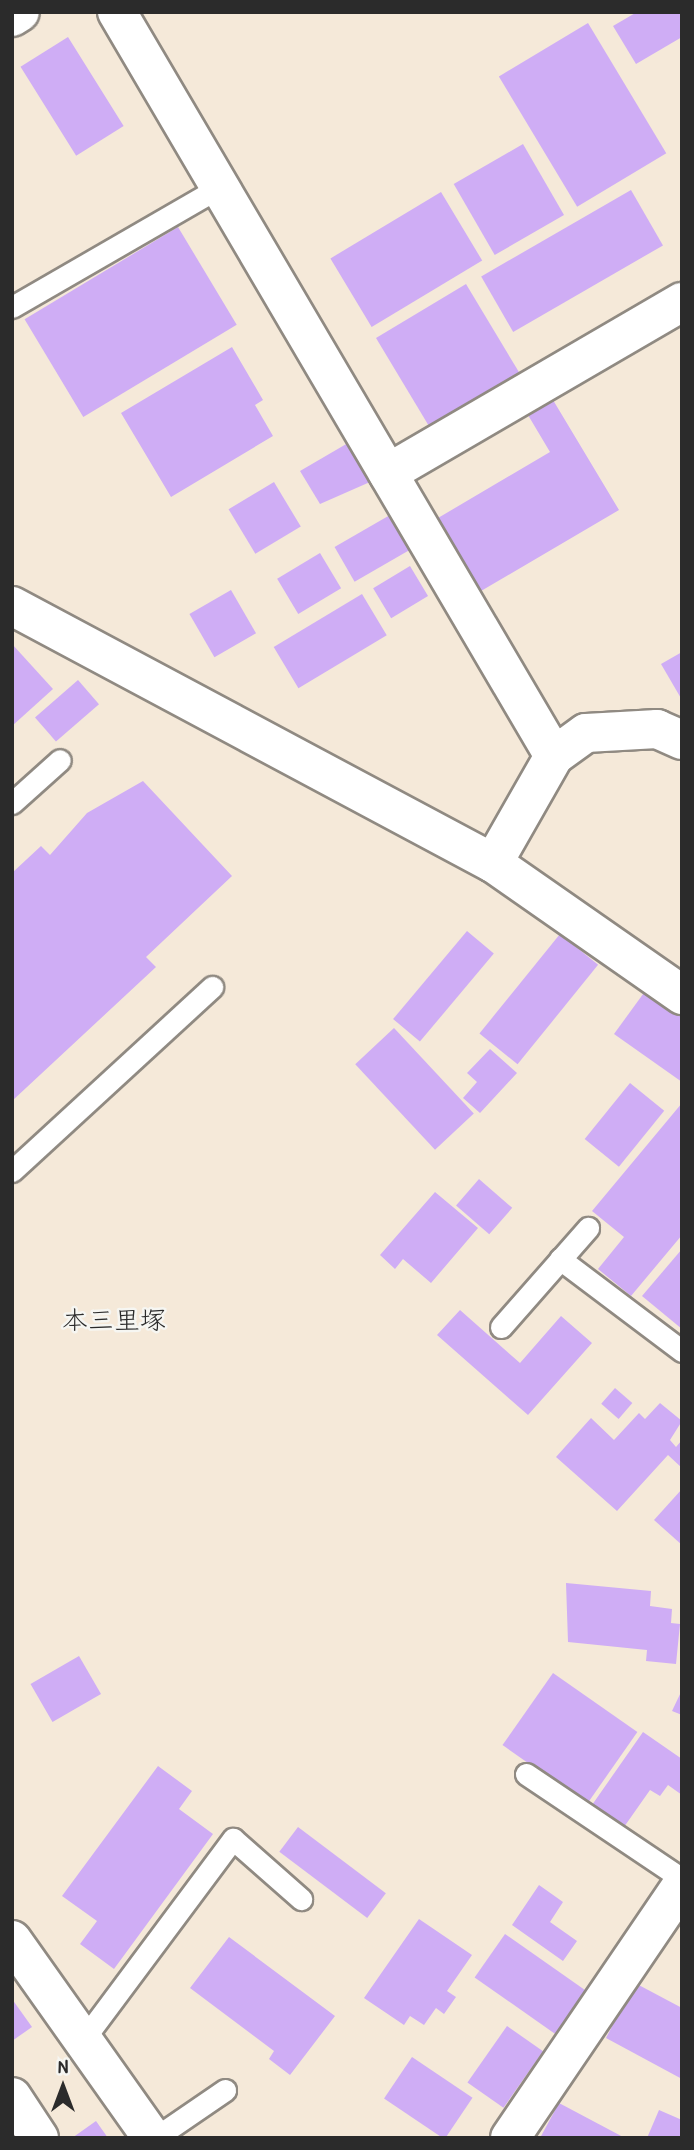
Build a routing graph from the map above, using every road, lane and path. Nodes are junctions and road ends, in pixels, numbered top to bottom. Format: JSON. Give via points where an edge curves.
{"nodes":[{"id":1,"x":20,"y":12,"type":"edge"},
{"id":2,"x":117,"y":12,"type":"edge"},
{"id":3,"x":12,"y":17,"type":"edge"},
{"id":4,"x":220,"y":187,"type":"junction"},
{"id":5,"x":682,"y":302,"type":"edge"},
{"id":6,"x":12,"y":307,"type":"edge"},
{"id":7,"x":388,"y":473,"type":"junction"},
{"id":8,"x":12,"y":606,"type":"edge"},
{"id":9,"x":682,"y":740,"type":"edge"},
{"id":10,"x":554,"y":756,"type":"junction"},
{"id":11,"x":60,"y":760,"type":"dead end"},
{"id":12,"x":12,"y":803,"type":"edge"},
{"id":13,"x":493,"y":863,"type":"junction"},
{"id":14,"x":212,"y":987,"type":"dead end"},
{"id":15,"x":682,"y":995,"type":"edge"},
{"id":16,"x":12,"y":1171,"type":"edge"},
{"id":17,"x":588,"y":1228,"type":"dead end"},
{"id":18,"x":561,"y":1259,"type":"junction"},
{"id":19,"x":501,"y":1327,"type":"dead end"},
{"id":20,"x":682,"y":1352,"type":"edge"},
{"id":21,"x":526,"y":1774,"type":"dead end"},
{"id":22,"x":682,"y":1879,"type":"edge"},
{"id":23,"x":682,"y":1885,"type":"edge"},
{"id":24,"x":301,"y":1899,"type":"dead end"},
{"id":25,"x":12,"y":1940,"type":"edge"},
{"id":26,"x":83,"y":2040,"type":"junction"},
{"id":27,"x":225,"y":2090,"type":"dead end"},
{"id":28,"x":12,"y":2097,"type":"edge"},
{"id":29,"x":39,"y":2138,"type":"edge"},
{"id":30,"x":154,"y":2138,"type":"edge"},
{"id":31,"x":510,"y":2138,"type":"edge"}],
"edges":[{"from":1,"to":3,"type":"street"},
{"from":2,"to":4,"type":"street"},
{"from":4,"to":6,"type":"lane"},
{"from":4,"to":7,"type":"street"},
{"from":5,"to":7,"type":"street"},
{"from":7,"to":10,"type":"street"},
{"from":8,"to":13,"type":"street"},
{"from":9,"to":10,"type":"street","via":[[657,729],[586,733]]},
{"from":10,"to":13,"type":"street"},
{"from":11,"to":12,"type":"lane"},
{"from":13,"to":15,"type":"street"},
{"from":14,"to":16,"type":"lane"},
{"from":17,"to":18,"type":"lane"},
{"from":18,"to":19,"type":"lane"},
{"from":18,"to":20,"type":"lane"},
{"from":21,"to":22,"type":"lane"},
{"from":23,"to":31,"type":"street"},
{"from":24,"to":26,"type":"lane","via":[[233,1839]]},
{"from":25,"to":26,"type":"street"},
{"from":26,"to":30,"type":"street"},
{"from":27,"to":30,"type":"lane"},
{"from":28,"to":29,"type":"street"}]}
